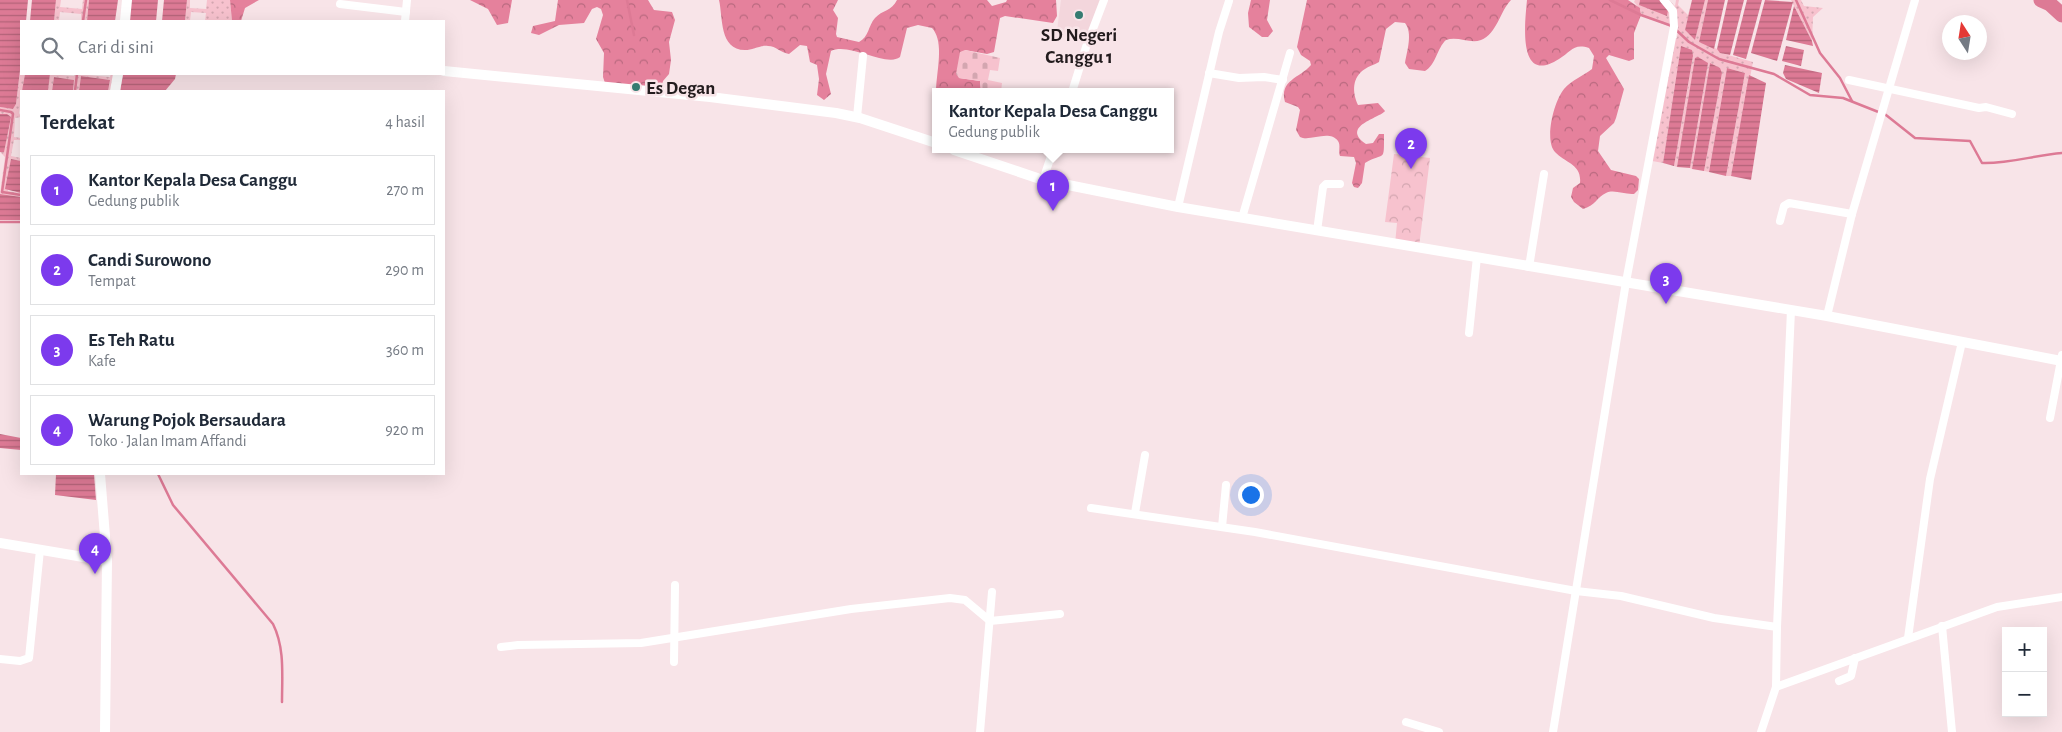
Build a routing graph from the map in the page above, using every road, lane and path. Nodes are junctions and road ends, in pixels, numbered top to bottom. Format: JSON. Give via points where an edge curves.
{"nodes":[{"id":1,"x":127,"y":0,"type":"edge"},
{"id":2,"x":407,"y":0,"type":"edge"},
{"id":3,"x":1104,"y":0,"type":"edge"},
{"id":4,"x":1664,"y":0,"type":"edge"},
{"id":5,"x":1915,"y":0,"type":"edge"},
{"id":6,"x":1229,"y":1,"type":"edge"},
{"id":7,"x":340,"y":4,"type":"dead end"},
{"id":8,"x":406,"y":12,"type":"junction"},
{"id":9,"x":125,"y":20,"type":"edge"},
{"id":10,"x":405,"y":20,"type":"edge"},
{"id":11,"x":1290,"y":53,"type":"dead end"},
{"id":12,"x":863,"y":56,"type":"dead end"},
{"id":13,"x":445,"y":71,"type":"edge"},
{"id":14,"x":1209,"y":72,"type":"junction"},
{"id":15,"x":118,"y":75,"type":"edge"},
{"id":16,"x":1283,"y":80,"type":"junction"},
{"id":17,"x":1850,"y":80,"type":"dead end"},
{"id":18,"x":1073,"y":88,"type":"edge"},
{"id":19,"x":1888,"y":88,"type":"junction"},
{"id":20,"x":115,"y":90,"type":"edge"},
{"id":21,"x":2012,"y":114,"type":"dead end"},
{"id":22,"x":857,"y":117,"type":"junction"},
{"id":23,"x":932,"y":143,"type":"edge"},
{"id":24,"x":963,"y":153,"type":"edge"},
{"id":25,"x":1052,"y":153,"type":"edge"},
{"id":26,"x":1544,"y":174,"type":"dead end"},
{"id":27,"x":1042,"y":180,"type":"junction"},
{"id":28,"x":1340,"y":184,"type":"dead end"},
{"id":29,"x":1178,"y":207,"type":"junction"},
{"id":30,"x":1852,"y":214,"type":"junction"},
{"id":31,"x":1242,"y":218,"type":"junction"},
{"id":32,"x":1780,"y":221,"type":"dead end"},
{"id":33,"x":1317,"y":231,"type":"junction"},
{"id":34,"x":1477,"y":257,"type":"junction"},
{"id":35,"x":1529,"y":267,"type":"junction"},
{"id":36,"x":1626,"y":282,"type":"junction"},
{"id":37,"x":1792,"y":310,"type":"junction"},
{"id":38,"x":1827,"y":316,"type":"junction"},
{"id":39,"x":1469,"y":333,"type":"dead end"},
{"id":40,"x":1962,"y":342,"type":"junction"},
{"id":41,"x":2062,"y":359,"type":"edge"},
{"id":42,"x":2050,"y":418,"type":"dead end"},
{"id":43,"x":1145,"y":455,"type":"dead end"},
{"id":44,"x":100,"y":475,"type":"edge"},
{"id":45,"x":1226,"y":485,"type":"dead end"},
{"id":46,"x":1090,"y":508,"type":"dead end"},
{"id":47,"x":1136,"y":513,"type":"junction"},
{"id":48,"x":1222,"y":527,"type":"junction"},
{"id":49,"x":0,"y":543,"type":"edge"},
{"id":50,"x":40,"y":550,"type":"junction"},
{"id":51,"x":107,"y":561,"type":"junction"},
{"id":52,"x":675,"y":586,"type":"dead end"},
{"id":53,"x":1576,"y":591,"type":"junction"},
{"id":54,"x":992,"y":592,"type":"dead end"},
{"id":55,"x":2062,"y":597,"type":"edge"},
{"id":56,"x":1060,"y":614,"type":"dead end"},
{"id":57,"x":990,"y":621,"type":"junction"},
{"id":58,"x":1777,"y":626,"type":"junction"},
{"id":59,"x":1942,"y":626,"type":"junction"},
{"id":60,"x":1908,"y":638,"type":"junction"},
{"id":61,"x":674,"y":639,"type":"junction"},
{"id":62,"x":501,"y":647,"type":"dead end"},
{"id":63,"x":1855,"y":658,"type":"junction"},
{"id":64,"x":0,"y":659,"type":"edge"},
{"id":65,"x":674,"y":662,"type":"dead end"},
{"id":66,"x":1839,"y":681,"type":"dead end"},
{"id":67,"x":1776,"y":687,"type":"junction"},
{"id":68,"x":1406,"y":722,"type":"dead end"},
{"id":69,"x":105,"y":732,"type":"edge"},
{"id":70,"x":980,"y":732,"type":"edge"},
{"id":71,"x":1439,"y":732,"type":"edge"},
{"id":72,"x":1553,"y":732,"type":"edge"},
{"id":73,"x":1761,"y":732,"type":"edge"},
{"id":74,"x":1952,"y":732,"type":"edge"}],
"edges":[{"from":1,"to":9,"type":"street"},
{"from":2,"to":8,"type":"street"},
{"from":3,"to":18,"type":"street"},
{"from":4,"to":36,"type":"street","via":[[1674,11],[1674,26]]},
{"from":5,"to":19,"type":"street"},
{"from":6,"to":14,"type":"street"},
{"from":7,"to":8,"type":"street"},
{"from":8,"to":10,"type":"street"},
{"from":11,"to":16,"type":"street"},
{"from":12,"to":22,"type":"street"},
{"from":13,"to":22,"type":"street","via":[[710,97]]},
{"from":14,"to":16,"type":"street","via":[[1239,78]]},
{"from":14,"to":29,"type":"street"},
{"from":15,"to":20,"type":"street"},
{"from":16,"to":31,"type":"street"},
{"from":17,"to":19,"type":"street"},
{"from":19,"to":21,"type":"street"},
{"from":19,"to":30,"type":"street"},
{"from":22,"to":23,"type":"street"},
{"from":24,"to":27,"type":"street"},
{"from":25,"to":27,"type":"street"},
{"from":26,"to":35,"type":"street"},
{"from":27,"to":29,"type":"street"},
{"from":28,"to":33,"type":"street","via":[[1323,187]]},
{"from":29,"to":31,"type":"street"},
{"from":30,"to":32,"type":"street","via":[[1789,203],[1784,206]]},
{"from":30,"to":38,"type":"street"},
{"from":31,"to":33,"type":"street"},
{"from":33,"to":34,"type":"street"},
{"from":34,"to":35,"type":"street"},
{"from":34,"to":39,"type":"street"},
{"from":35,"to":36,"type":"street"},
{"from":36,"to":37,"type":"street"},
{"from":36,"to":53,"type":"street"},
{"from":37,"to":38,"type":"street"},
{"from":37,"to":58,"type":"street"},
{"from":38,"to":40,"type":"street"},
{"from":40,"to":41,"type":"street"},
{"from":40,"to":60,"type":"street","via":[[1930,479]]},
{"from":41,"to":42,"type":"street"},
{"from":43,"to":47,"type":"street"},
{"from":44,"to":51,"type":"street"},
{"from":45,"to":48,"type":"street"},
{"from":46,"to":47,"type":"street"},
{"from":47,"to":48,"type":"street"},
{"from":48,"to":53,"type":"street"},
{"from":49,"to":50,"type":"street"},
{"from":50,"to":51,"type":"street"},
{"from":50,"to":64,"type":"street","via":[[29,658],[20,661]]},
{"from":51,"to":69,"type":"street"},
{"from":52,"to":61,"type":"street"},
{"from":53,"to":58,"type":"street","via":[[1621,596],[1714,618]]},
{"from":53,"to":72,"type":"street"},
{"from":54,"to":57,"type":"street"},
{"from":55,"to":59,"type":"street","via":[[1996,607]]},
{"from":56,"to":57,"type":"street"},
{"from":57,"to":61,"type":"street","via":[[965,600],[950,598],[851,609]]},
{"from":57,"to":70,"type":"street"},
{"from":58,"to":67,"type":"street"},
{"from":59,"to":60,"type":"street"},
{"from":59,"to":74,"type":"street"},
{"from":60,"to":63,"type":"street"},
{"from":61,"to":62,"type":"street"},
{"from":61,"to":65,"type":"street"},
{"from":63,"to":66,"type":"street","via":[[1851,676]]},
{"from":63,"to":67,"type":"street"},
{"from":67,"to":73,"type":"street"},
{"from":68,"to":71,"type":"street"}]}
